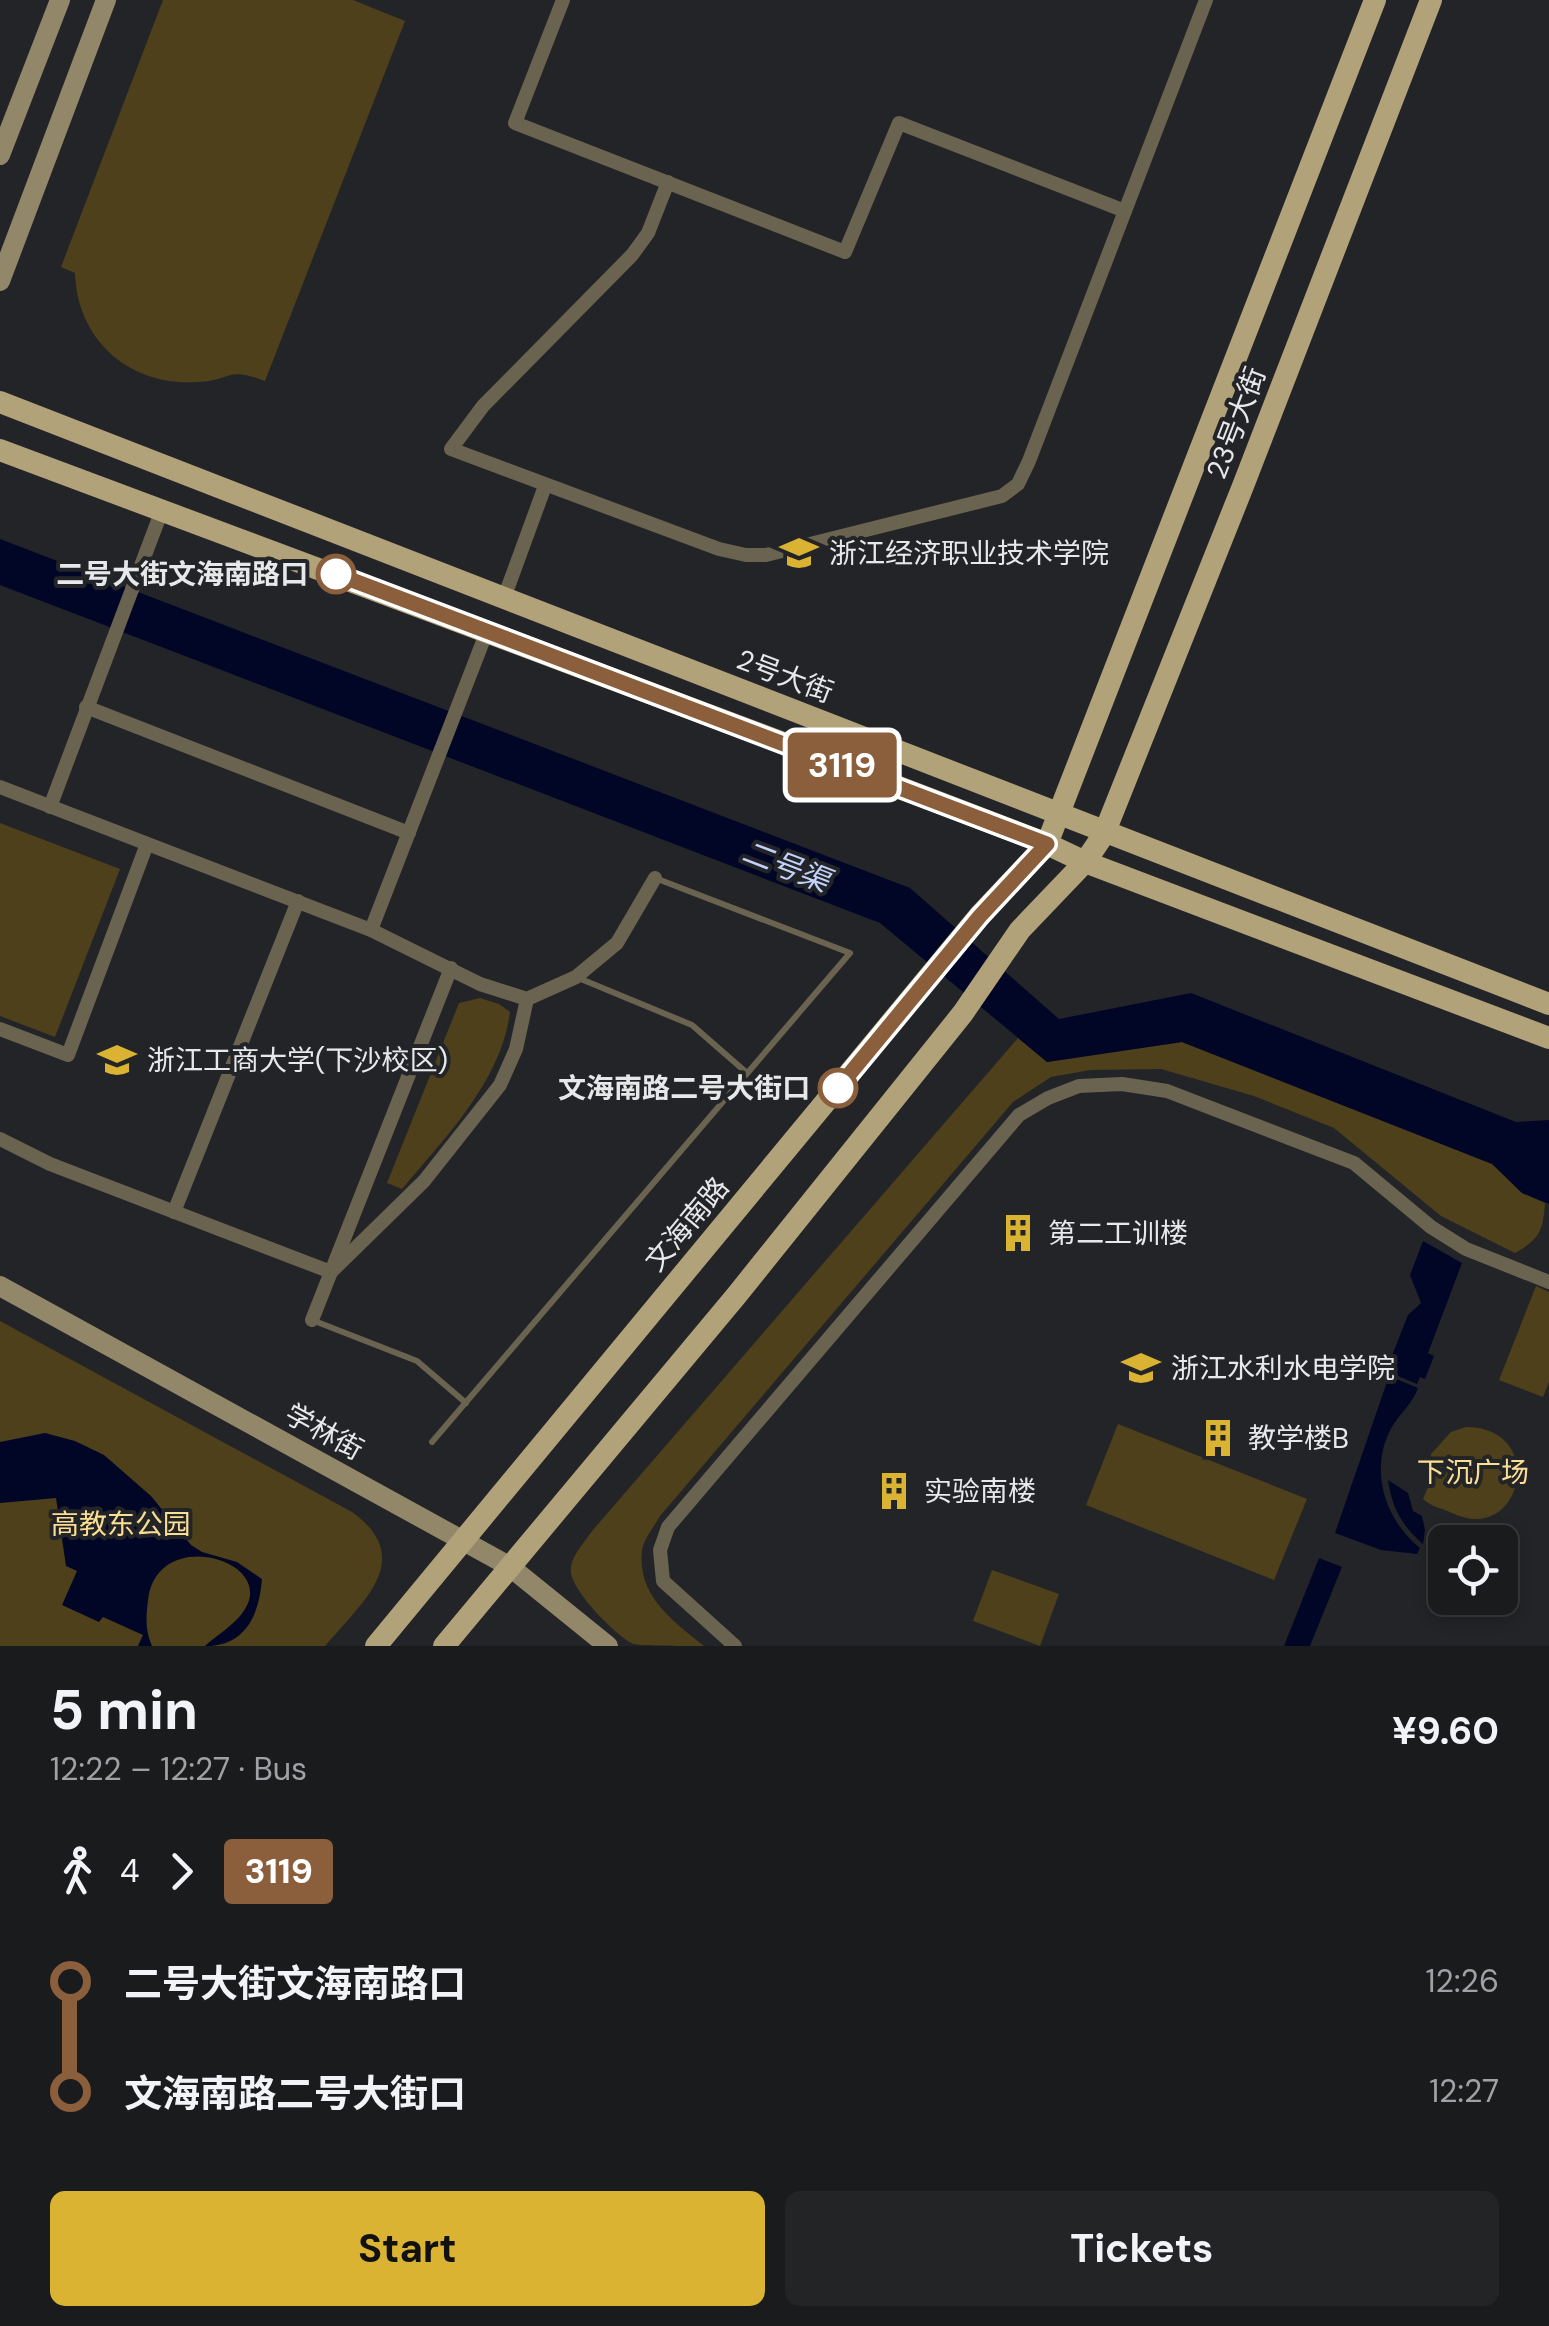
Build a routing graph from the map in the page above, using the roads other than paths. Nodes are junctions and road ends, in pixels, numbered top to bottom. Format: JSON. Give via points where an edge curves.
{"nodes":[{"id":1,"x":60,"y":0,"type":"edge"},
{"id":2,"x":106,"y":0,"type":"edge"},
{"id":3,"x":563,"y":0,"type":"edge"},
{"id":4,"x":1206,"y":0,"type":"edge"},
{"id":5,"x":1375,"y":0,"type":"edge"},
{"id":6,"x":1431,"y":0,"type":"edge"},
{"id":7,"x":0,"y":156,"type":"edge"},
{"id":8,"x":668,"y":182,"type":"junction"},
{"id":9,"x":1124,"y":211,"type":"junction"},
{"id":10,"x":0,"y":281,"type":"edge"},
{"id":11,"x":0,"y":402,"type":"edge"},
{"id":12,"x":0,"y":450,"type":"edge"},
{"id":13,"x":545,"y":486,"type":"junction"},
{"id":14,"x":162,"y":510,"type":"junction"},
{"id":15,"x":504,"y":598,"type":"junction"},
{"id":16,"x":487,"y":631,"type":"junction"},
{"id":17,"x":86,"y":707,"type":"junction"},
{"id":18,"x":0,"y":787,"type":"edge"},
{"id":19,"x":50,"y":806,"type":"junction"},
{"id":20,"x":1060,"y":815,"type":"junction"},
{"id":21,"x":409,"y":833,"type":"junction"},
{"id":22,"x":1104,"y":834,"type":"junction"},
{"id":23,"x":147,"y":844,"type":"junction"},
{"id":24,"x":1047,"y":844,"type":"junction"},
{"id":25,"x":1085,"y":862,"type":"junction"},
{"id":26,"x":654,"y":878,"type":"joint"},
{"id":27,"x":298,"y":901,"type":"junction"},
{"id":28,"x":372,"y":930,"type":"junction"},
{"id":29,"x":450,"y":968,"type":"junction"},
{"id":30,"x":576,"y":977,"type":"junction"},
{"id":31,"x":527,"y":999,"type":"junction"},
{"id":32,"x":1549,"y":1004,"type":"edge"},
{"id":33,"x":0,"y":1028,"type":"edge"},
{"id":34,"x":1549,"y":1038,"type":"edge"},
{"id":35,"x":747,"y":1073,"type":"junction"},
{"id":36,"x":0,"y":1138,"type":"edge"},
{"id":37,"x":174,"y":1212,"type":"junction"},
{"id":38,"x":331,"y":1272,"type":"junction"},
{"id":39,"x":1548,"y":1277,"type":"edge"},
{"id":40,"x":0,"y":1286,"type":"edge"},
{"id":41,"x":312,"y":1320,"type":"joint"},
{"id":42,"x":466,"y":1403,"type":"junction"},
{"id":43,"x":432,"y":1442,"type":"dead end"},
{"id":44,"x":464,"y":1540,"type":"junction"},
{"id":45,"x":509,"y":1566,"type":"junction"},
{"id":46,"x":376,"y":1646,"type":"edge"},
{"id":47,"x":444,"y":1646,"type":"edge"},
{"id":48,"x":608,"y":1646,"type":"edge"},
{"id":49,"x":735,"y":1646,"type":"edge"}],
"edges":[{"from":1,"to":7,"type":"main road"},
{"from":2,"to":10,"type":"main road"},
{"from":3,"to":8,"type":"street","via":[[515,123]]},
{"from":4,"to":9,"type":"street"},
{"from":5,"to":20,"type":"main road","name":"23号大街"},
{"from":6,"to":22,"type":"main road","name":"23号大街"},
{"from":8,"to":9,"type":"street","via":[[845,252],[898,123]]},
{"from":8,"to":13,"type":"street","via":[[632,255],[483,406],[450,449]]},
{"from":9,"to":13,"type":"street","via":[[1029,461],[1018,484],[1002,496],[746,556]]},
{"from":11,"to":15,"type":"main road","name":"2号大街"},
{"from":12,"to":14,"type":"main road"},
{"from":13,"to":15,"type":"street"},
{"from":14,"to":16,"type":"main road"},
{"from":14,"to":17,"type":"street"},
{"from":15,"to":20,"type":"main road","name":"2号大街"},
{"from":16,"to":21,"type":"street"},
{"from":16,"to":24,"type":"main road"},
{"from":17,"to":19,"type":"street"},
{"from":17,"to":21,"type":"street"},
{"from":18,"to":19,"type":"street"},
{"from":19,"to":23,"type":"street"},
{"from":20,"to":22,"type":"main road","name":"2号大街"},
{"from":20,"to":24,"type":"main road","name":"23号大街"},
{"from":21,"to":28,"type":"street"},
{"from":22,"to":25,"type":"main road","name":"23号大街"},
{"from":22,"to":32,"type":"main road","name":"2号大街"},
{"from":23,"to":27,"type":"street"},
{"from":23,"to":33,"type":"street","via":[[68,1054]]},
{"from":24,"to":25,"type":"main road"},
{"from":24,"to":44,"type":"main road","name":"文海南路","via":[[980,916]]},
{"from":25,"to":34,"type":"main road"},
{"from":25,"to":45,"type":"main road","via":[[1020,930],[962,1013],[736,1296]]},
{"from":26,"to":30,"type":"street","via":[[617,943]]},
{"from":26,"to":35,"type":"lane","via":[[850,952]]},
{"from":27,"to":28,"type":"street"},
{"from":27,"to":37,"type":"street"},
{"from":28,"to":29,"type":"street"},
{"from":29,"to":31,"type":"street"},
{"from":29,"to":38,"type":"street"},
{"from":30,"to":31,"type":"street"},
{"from":30,"to":35,"type":"lane","via":[[692,1026]]},
{"from":31,"to":38,"type":"street","via":[[500,1084],[424,1181]]},
{"from":35,"to":42,"type":"lane"},
{"from":36,"to":37,"type":"street"},
{"from":37,"to":38,"type":"street"},
{"from":38,"to":41,"type":"street"},
{"from":39,"to":49,"type":"street","via":[[1466,1249],[1354,1163],[1166,1091],[1079,1086],[1048,1098],[1019,1115],[668,1527],[660,1550],[663,1581]]},
{"from":40,"to":44,"type":"main road","name":"学林街"},
{"from":41,"to":42,"type":"lane","via":[[417,1361]]},
{"from":42,"to":43,"type":"lane"},
{"from":44,"to":45,"type":"main road","name":"学林街"},
{"from":44,"to":46,"type":"main road","name":"文海南路"},
{"from":45,"to":47,"type":"main road"},
{"from":45,"to":48,"type":"main road","name":"学林街"}]}
